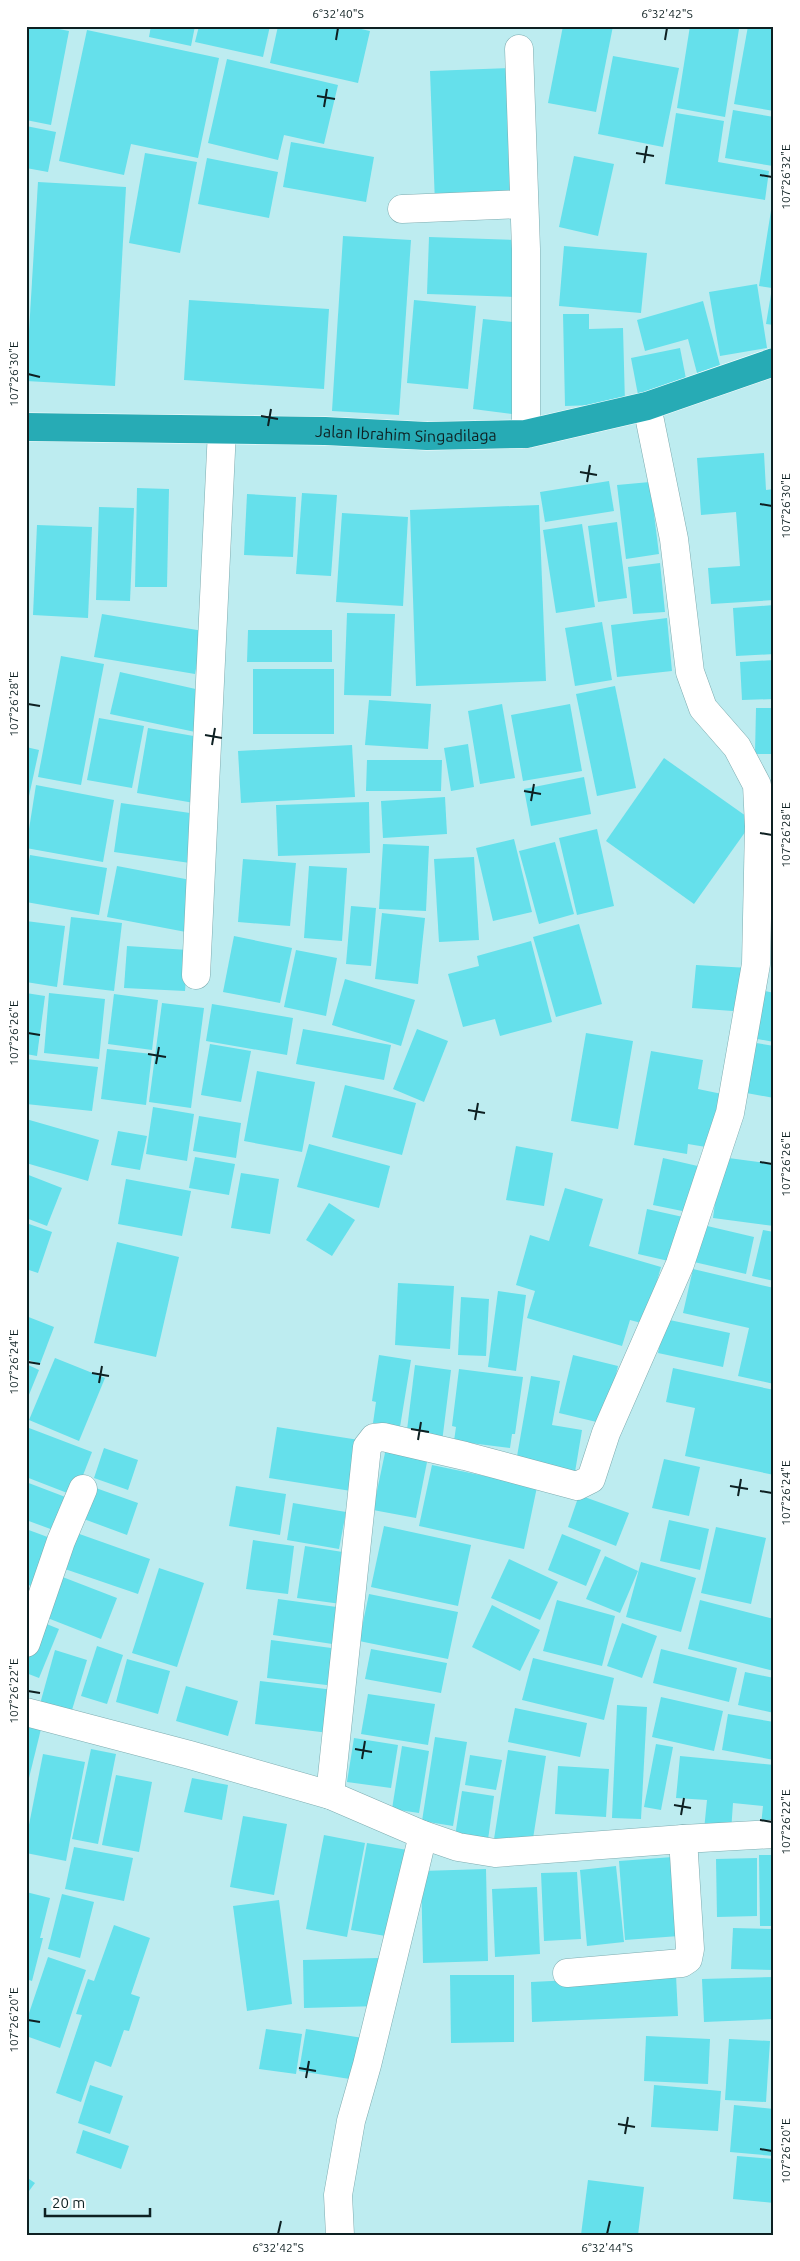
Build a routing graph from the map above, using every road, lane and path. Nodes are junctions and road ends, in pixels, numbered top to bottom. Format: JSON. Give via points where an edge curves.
{"nodes":[{"id":1,"x":519,"y":48,"type":"dead end"},
{"id":2,"x":524,"y":204,"type":"junction"},
{"id":3,"x":402,"y":209,"type":"dead end"},
{"id":4,"x":774,"y":362,"type":"edge"},
{"id":5,"x":648,"y":406,"type":"junction"},
{"id":6,"x":26,"y":427,"type":"edge"},
{"id":7,"x":222,"y":430,"type":"junction"},
{"id":8,"x":526,"y":434,"type":"junction"},
{"id":9,"x":196,"y":975,"type":"dead end"},
{"id":10,"x":83,"y":1489,"type":"dead end"},
{"id":11,"x":26,"y":1643,"type":"edge"},
{"id":12,"x":26,"y":1712,"type":"edge"},
{"id":13,"x":330,"y":1795,"type":"junction"},
{"id":14,"x":774,"y":1834,"type":"edge"},
{"id":15,"x":423,"y":1836,"type":"junction"},
{"id":16,"x":683,"y":1839,"type":"junction"},
{"id":17,"x":567,"y":1973,"type":"dead end"},
{"id":18,"x":340,"y":2235,"type":"edge"}],
"edges":[{"from":1,"to":2,"type":"street"},
{"from":2,"to":3,"type":"street"},
{"from":2,"to":8,"type":"street"},
{"from":4,"to":5,"type":"highway","name":"Jalan Ibrahim Singadilaga"},
{"from":5,"to":8,"type":"highway","name":"Jalan Ibrahim Singadilaga"},
{"from":5,"to":13,"type":"street","via":[[674,539],[690,672],[703,708],[737,747],[757,785],[756,964],[730,1113],[680,1264],[606,1433],[591,1479],[577,1486],[383,1437],[374,1438],[367,1447]]},
{"from":6,"to":7,"type":"highway","name":"Jalan Ibrahim Singadilaga"},
{"from":7,"to":8,"type":"highway","name":"Jalan Ibrahim Singadilaga","via":[[427,436]]},
{"from":7,"to":9,"type":"street"},
{"from":10,"to":11,"type":"street","via":[[61,1541]]},
{"from":12,"to":13,"type":"street"},
{"from":13,"to":15,"type":"street"},
{"from":14,"to":16,"type":"street"},
{"from":15,"to":16,"type":"street","via":[[458,1847],[495,1853]]},
{"from":15,"to":18,"type":"street","via":[[351,2121],[338,2195]]},
{"from":16,"to":17,"type":"street","via":[[688,1958],[682,1963]]}]}
